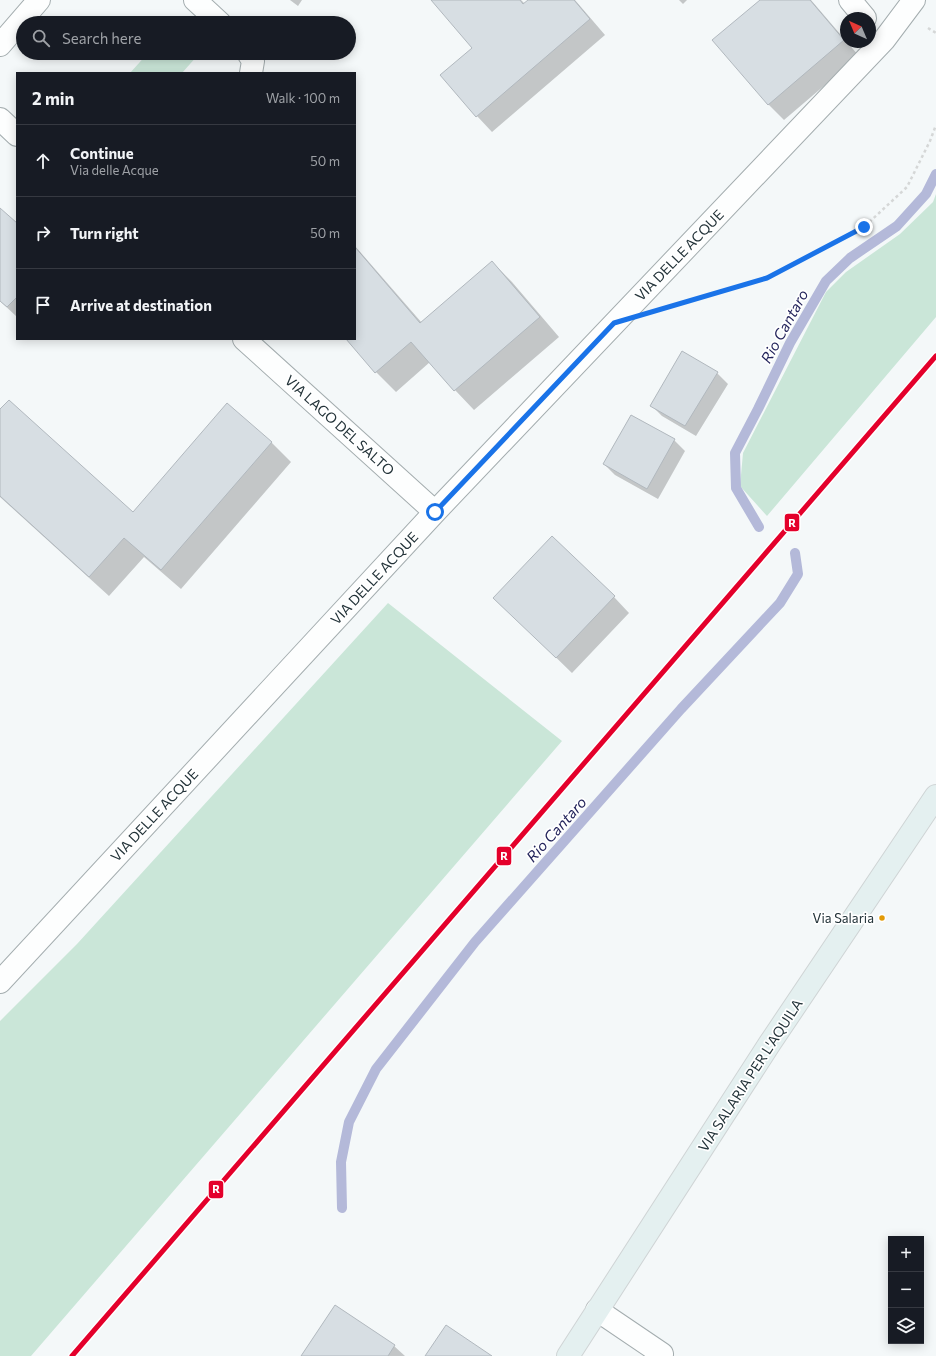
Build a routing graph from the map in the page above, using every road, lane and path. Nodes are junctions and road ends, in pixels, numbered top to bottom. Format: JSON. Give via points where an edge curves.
{"nodes":[{"id":1,"x":39,"y":0,"type":"edge"},
{"id":2,"x":195,"y":0,"type":"edge"},
{"id":3,"x":850,"y":0,"type":"edge"},
{"id":4,"x":914,"y":0,"type":"edge"},
{"id":5,"x":860,"y":12,"type":"edge"},
{"id":6,"x":25,"y":16,"type":"edge"},
{"id":7,"x":212,"y":16,"type":"edge"},
{"id":8,"x":16,"y":27,"type":"edge"},
{"id":9,"x":876,"y":31,"type":"edge"},
{"id":10,"x":884,"y":40,"type":"junction"},
{"id":11,"x":0,"y":45,"type":"edge"},
{"id":12,"x":252,"y":60,"type":"edge"},
{"id":13,"x":251,"y":72,"type":"edge"},
{"id":14,"x":0,"y":120,"type":"edge"},
{"id":15,"x":936,"y":126,"type":"edge"},
{"id":16,"x":16,"y":134,"type":"edge"},
{"id":17,"x":668,"y":307,"type":"dead end"},
{"id":18,"x":245,"y":340,"type":"edge"},
{"id":19,"x":435,"y":512,"type":"junction"},
{"id":20,"x":936,"y":796,"type":"edge"},
{"id":21,"x":0,"y":982,"type":"edge"},
{"id":22,"x":597,"y":1310,"type":"junction"},
{"id":23,"x":662,"y":1355,"type":"edge"},
{"id":24,"x":568,"y":1356,"type":"edge"}],
"edges":[{"from":1,"to":6,"type":"street"},
{"from":2,"to":7,"type":"street"},
{"from":3,"to":5,"type":"street"},
{"from":4,"to":10,"type":"street","name":"VIA DELLE ACQUE"},
{"from":8,"to":11,"type":"street"},
{"from":9,"to":10,"type":"street"},
{"from":10,"to":19,"type":"street","name":"VIA DELLE ACQUE"},
{"from":12,"to":13,"type":"street"},
{"from":14,"to":16,"type":"street"},
{"from":15,"to":17,"type":"path","via":[[907,187],[864,227],[767,278]]},
{"from":18,"to":19,"type":"street","name":"VIA LAGO DEL SALTO"},
{"from":19,"to":21,"type":"street","name":"VIA DELLE ACQUE"},
{"from":20,"to":22,"type":"main road","name":"VIA SALARIA PER L'AQUILA","via":[[770,1043]]},
{"from":22,"to":23,"type":"street"},
{"from":22,"to":24,"type":"main road","name":"VIA SALARIA PER L'AQUILA"}]}
